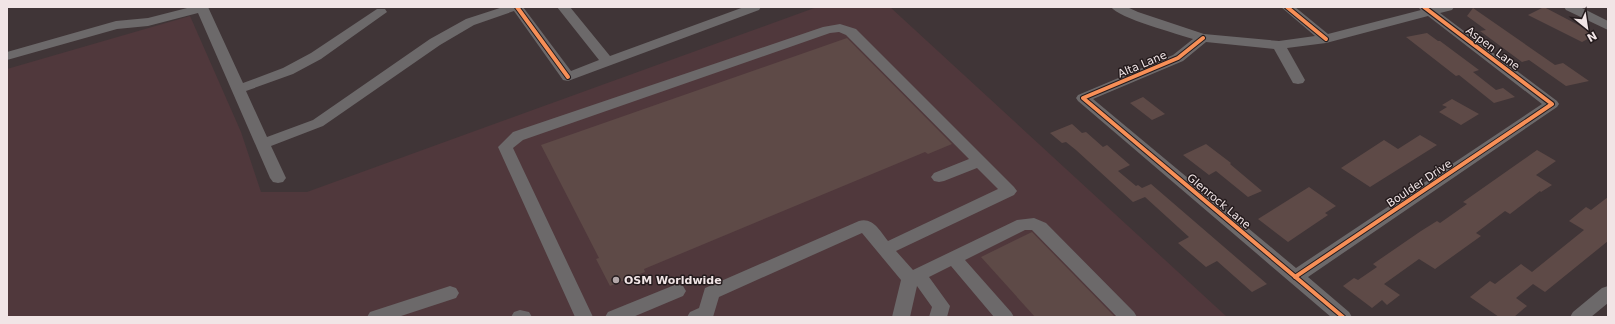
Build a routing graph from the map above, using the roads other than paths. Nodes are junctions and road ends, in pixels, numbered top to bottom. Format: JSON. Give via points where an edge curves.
{"nodes":[{"id":1,"x":202,"y":7,"type":"edge"},
{"id":2,"x":516,"y":7,"type":"edge"},
{"id":3,"x":563,"y":7,"type":"edge"},
{"id":4,"x":755,"y":7,"type":"edge"},
{"id":5,"x":1117,"y":7,"type":"edge"},
{"id":6,"x":1287,"y":7,"type":"edge"},
{"id":7,"x":1448,"y":7,"type":"edge"},
{"id":8,"x":1570,"y":7,"type":"edge"},
{"id":9,"x":1426,"y":9,"type":"edge"},
{"id":10,"x":381,"y":12,"type":"dead end"},
{"id":11,"x":1608,"y":26,"type":"edge"},
{"id":12,"x":1203,"y":38,"type":"junction"},
{"id":13,"x":1326,"y":39,"type":"junction"},
{"id":14,"x":1280,"y":45,"type":"junction"},
{"id":15,"x":7,"y":56,"type":"edge"},
{"id":16,"x":607,"y":62,"type":"junction"},
{"id":17,"x":1298,"y":80,"type":"dead end"},
{"id":18,"x":239,"y":89,"type":"junction"},
{"id":19,"x":1083,"y":98,"type":"joint"},
{"id":20,"x":1552,"y":104,"type":"joint"},
{"id":21,"x":263,"y":144,"type":"junction"},
{"id":22,"x":979,"y":161,"type":"junction"},
{"id":23,"x":939,"y":177,"type":"dead end"},
{"id":24,"x":278,"y":178,"type":"dead end"},
{"id":25,"x":885,"y":249,"type":"junction"},
{"id":26,"x":954,"y":258,"type":"junction"},
{"id":27,"x":914,"y":277,"type":"junction"},
{"id":28,"x":1295,"y":277,"type":"junction"},
{"id":29,"x":677,"y":291,"type":"dead end"},
{"id":30,"x":450,"y":293,"type":"dead end"},
{"id":31,"x":1608,"y":293,"type":"edge"},
{"id":32,"x":376,"y":317,"type":"edge"},
{"id":33,"x":584,"y":317,"type":"edge"},
{"id":34,"x":614,"y":317,"type":"edge"},
{"id":35,"x":696,"y":317,"type":"edge"},
{"id":36,"x":901,"y":317,"type":"edge"},
{"id":37,"x":938,"y":317,"type":"edge"},
{"id":38,"x":1005,"y":317,"type":"edge"},
{"id":39,"x":1128,"y":317,"type":"edge"},
{"id":40,"x":1343,"y":317,"type":"edge"},
{"id":41,"x":1580,"y":317,"type":"edge"}],
"edges":[{"from":1,"to":15,"type":"street","via":[[148,22],[116,25]]},
{"from":1,"to":18,"type":"street"},
{"from":2,"to":16,"type":"street","via":[[568,77]]},
{"from":2,"to":21,"type":"street","via":[[470,22],[435,42],[318,123]]},
{"from":3,"to":16,"type":"street"},
{"from":4,"to":16,"type":"street"},
{"from":5,"to":12,"type":"street"},
{"from":6,"to":13,"type":"street"},
{"from":7,"to":9,"type":"street"},
{"from":8,"to":11,"type":"street"},
{"from":9,"to":13,"type":"street"},
{"from":9,"to":20,"type":"street","name":"Aspen Lane"},
{"from":10,"to":18,"type":"street","via":[[316,56],[288,71]]},
{"from":12,"to":14,"type":"street"},
{"from":12,"to":19,"type":"street","name":"Alta Lane","via":[[1178,58]]},
{"from":13,"to":14,"type":"street"},
{"from":14,"to":17,"type":"street"},
{"from":18,"to":21,"type":"street"},
{"from":19,"to":28,"type":"street","name":"Glenrock Lane"},
{"from":20,"to":28,"type":"street","name":"Boulder Drive"},
{"from":21,"to":24,"type":"street"},
{"from":22,"to":23,"type":"street"},
{"from":22,"to":25,"type":"street","via":[[1010,191]]},
{"from":22,"to":33,"type":"street","via":[[851,32],[840,28],[518,136],[505,147]]},
{"from":25,"to":27,"type":"street"},
{"from":25,"to":35,"type":"street","via":[[865,225],[711,293],[707,312]]},
{"from":26,"to":27,"type":"street"},
{"from":26,"to":38,"type":"street"},
{"from":26,"to":39,"type":"street","via":[[1023,224],[1034,224],[1040,227]]},
{"from":27,"to":36,"type":"street"},
{"from":27,"to":37,"type":"street","via":[[941,306]]},
{"from":28,"to":40,"type":"street","name":"Glenrock Lane"},
{"from":29,"to":34,"type":"street"},
{"from":30,"to":32,"type":"street"},
{"from":31,"to":41,"type":"street"}]}
